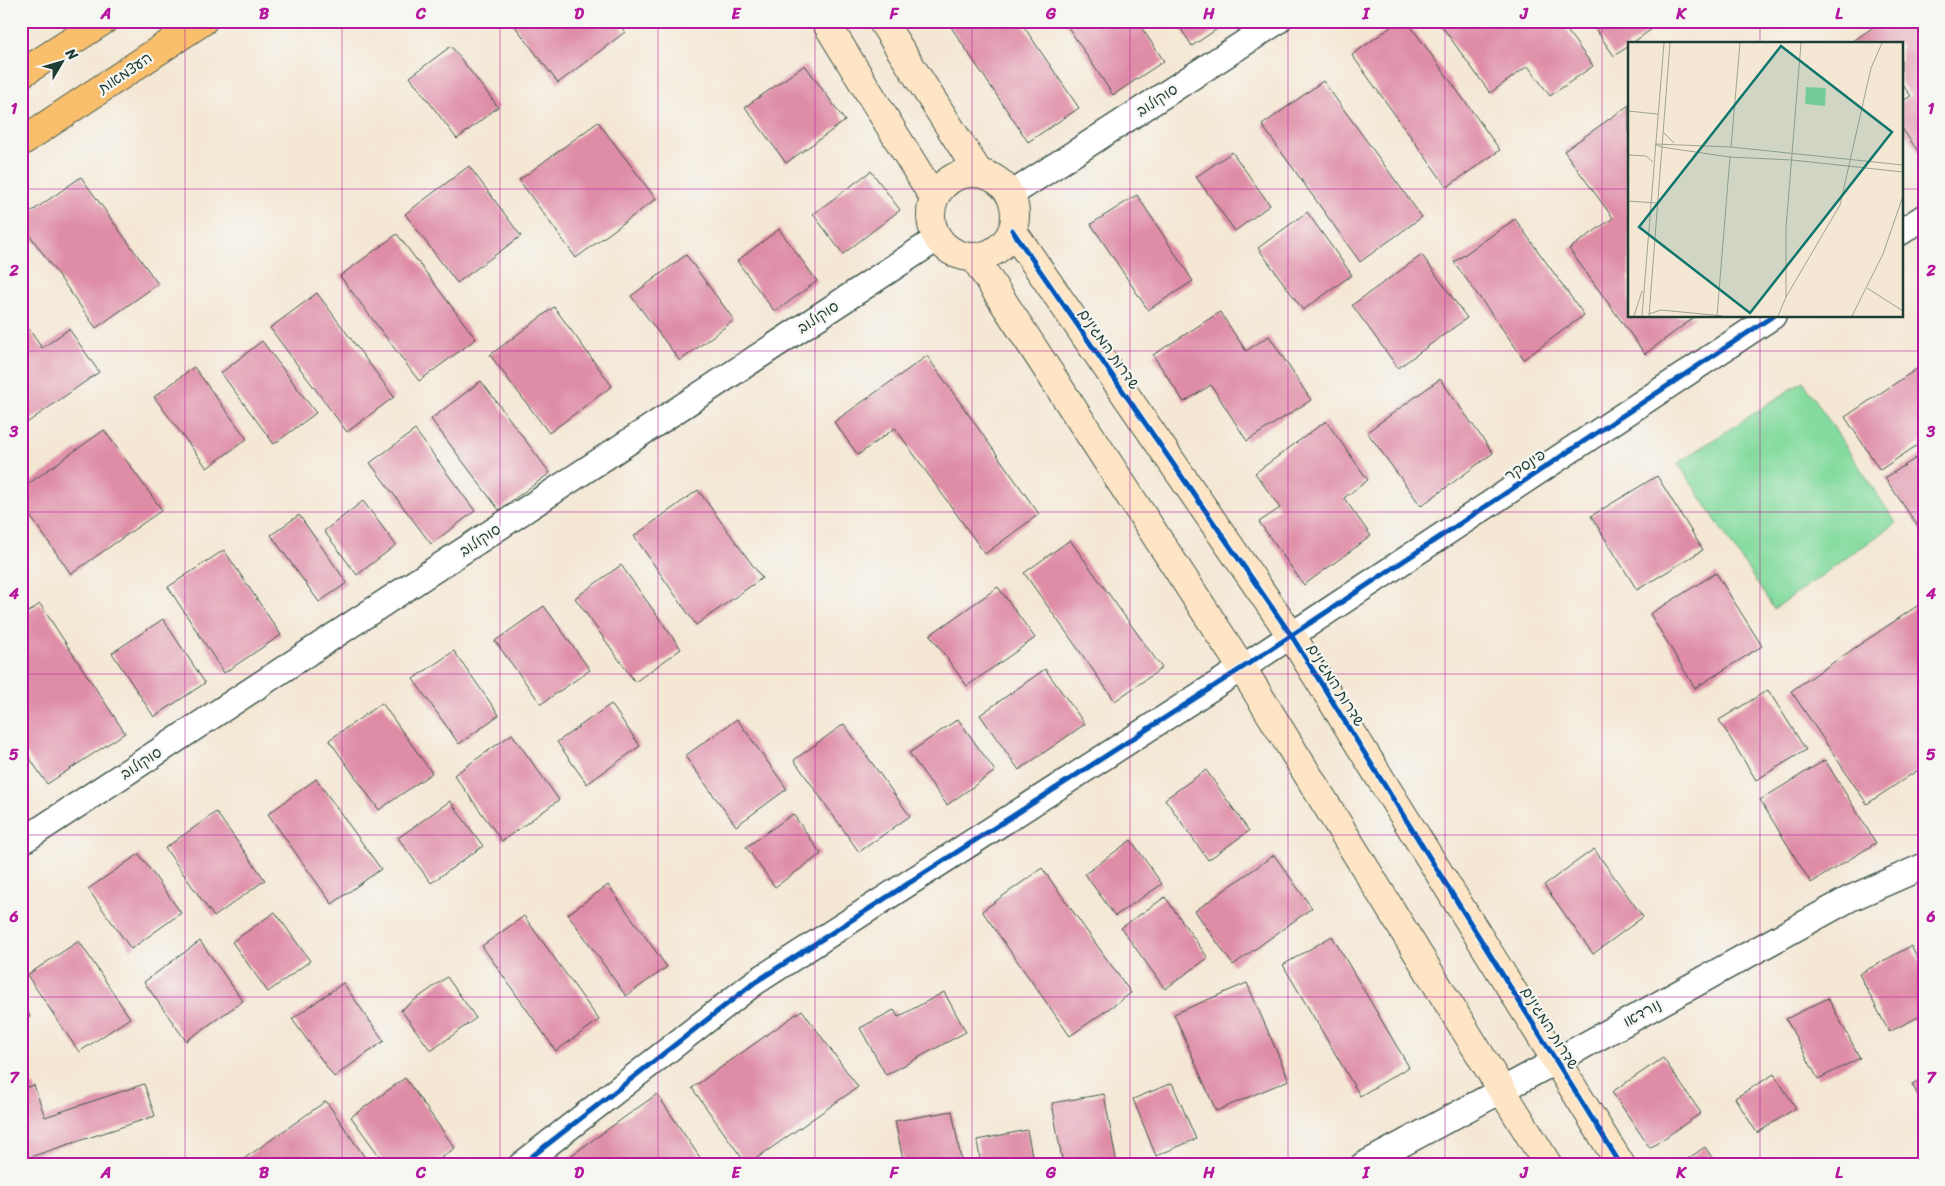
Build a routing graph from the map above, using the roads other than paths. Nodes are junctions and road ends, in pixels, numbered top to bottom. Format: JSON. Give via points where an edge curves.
{"nodes":[{"id":1,"x":103,"y":21,"type":"edge"},
{"id":2,"x":203,"y":21,"type":"edge"},
{"id":3,"x":825,"y":21,"type":"edge"},
{"id":4,"x":882,"y":21,"type":"edge"},
{"id":5,"x":1278,"y":21,"type":"edge"},
{"id":6,"x":21,"y":74,"type":"edge"},
{"id":7,"x":21,"y":142,"type":"edge"},
{"id":8,"x":979,"y":173,"type":"junction"},
{"id":9,"x":1010,"y":195,"type":"junction"},
{"id":10,"x":934,"y":198,"type":"junction"},
{"id":11,"x":1924,"y":217,"type":"edge"},
{"id":12,"x":1012,"y":230,"type":"junction"},
{"id":13,"x":1902,"y":231,"type":"edge"},
{"id":14,"x":938,"y":238,"type":"junction"},
{"id":15,"x":974,"y":256,"type":"junction"},
{"id":16,"x":1771,"y":318,"type":"edge"},
{"id":17,"x":1291,"y":635,"type":"junction"},
{"id":18,"x":1242,"y":668,"type":"junction"},
{"id":19,"x":21,"y":842,"type":"edge"},
{"id":20,"x":1924,"y":866,"type":"edge"},
{"id":21,"x":1556,"y":1061,"type":"junction"},
{"id":22,"x":1502,"y":1090,"type":"junction"},
{"id":23,"x":521,"y":1165,"type":"edge"},
{"id":24,"x":1363,"y":1165,"type":"edge"},
{"id":25,"x":1548,"y":1165,"type":"edge"},
{"id":26,"x":1621,"y":1165,"type":"edge"}],
"edges":[{"from":1,"to":6,"type":"main road"},
{"from":2,"to":7,"type":"main road","name":"העצמאות"},
{"from":3,"to":10,"type":"street"},
{"from":4,"to":8,"type":"street"},
{"from":5,"to":9,"type":"street","name":"סוקולוב"},
{"from":8,"to":9,"type":"street","via":[[1002,184]]},
{"from":8,"to":10,"type":"street","via":[[965,173],[952,178]]},
{"from":9,"to":12,"type":"street","via":[[1015,218]]},
{"from":10,"to":14,"type":"street","via":[[932,226]]},
{"from":11,"to":13,"type":"street"},
{"from":12,"to":15,"type":"street","via":[[997,249],[986,255]]},
{"from":12,"to":17,"type":"street","name":"שדרות המגינים"},
{"from":14,"to":15,"type":"street","via":[[960,255]]},
{"from":14,"to":19,"type":"street","name":"סוקולוב"},
{"from":15,"to":18,"type":"street"},
{"from":16,"to":17,"type":"street","name":"פינסקר"},
{"from":17,"to":18,"type":"street","name":"פינסקר"},
{"from":17,"to":21,"type":"street","name":"שדרות המגינים"},
{"from":18,"to":22,"type":"street"},
{"from":18,"to":23,"type":"street","name":"פינסקר","via":[[754,983]]},
{"from":20,"to":21,"type":"street","name":"נורדאו","via":[[1849,899]]},
{"from":21,"to":22,"type":"street","name":"נורדאו"},
{"from":21,"to":26,"type":"street","name":"שדרות המגינים"},
{"from":22,"to":24,"type":"street","name":"נורדאו"},
{"from":22,"to":25,"type":"street"}]}
